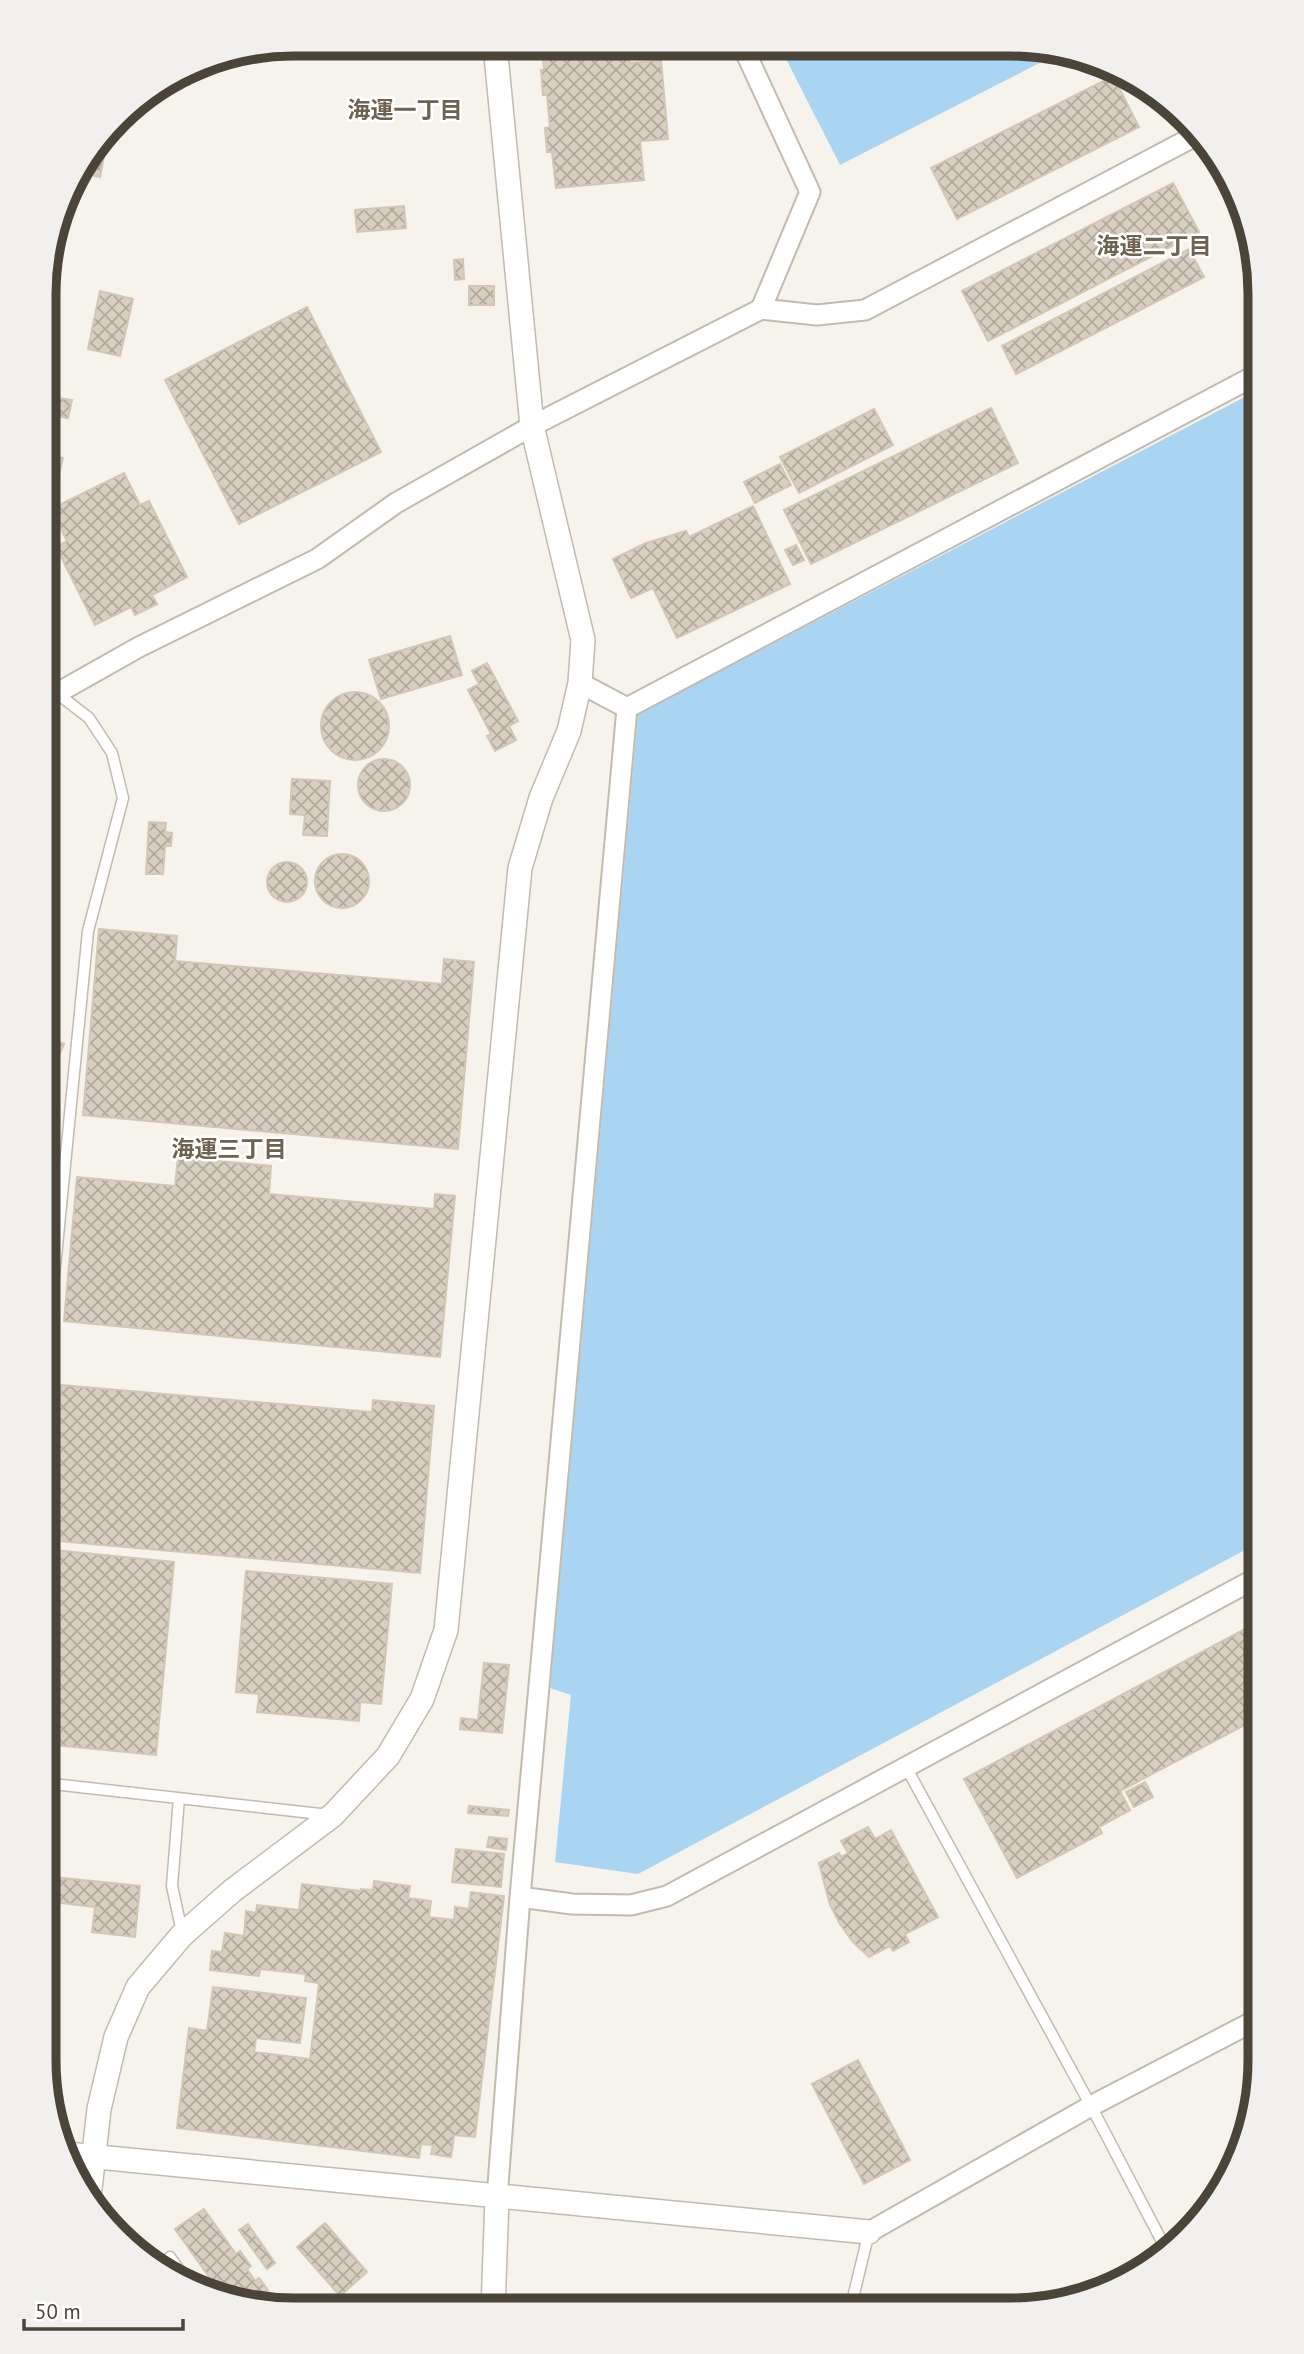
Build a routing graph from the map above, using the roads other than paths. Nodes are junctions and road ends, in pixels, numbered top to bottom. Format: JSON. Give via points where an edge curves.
{"nodes":[{"id":1,"x":496,"y":56,"type":"edge"},
{"id":2,"x":747,"y":56,"type":"edge"},
{"id":3,"x":1190,"y":139,"type":"edge"},
{"id":4,"x":761,"y":309,"type":"junction"},
{"id":5,"x":1248,"y":379,"type":"edge"},
{"id":6,"x":533,"y":426,"type":"junction"},
{"id":7,"x":580,"y":683,"type":"junction"},
{"id":8,"x":56,"y":695,"type":"edge"},
{"id":9,"x":56,"y":699,"type":"edge"},
{"id":10,"x":627,"y":708,"type":"junction"},
{"id":11,"x":56,"y":1256,"type":"edge"},
{"id":12,"x":1247,"y":1583,"type":"edge"},
{"id":13,"x":906,"y":1768,"type":"junction"},
{"id":14,"x":56,"y":1784,"type":"edge"},
{"id":15,"x":179,"y":1798,"type":"junction"},
{"id":16,"x":333,"y":1815,"type":"junction"},
{"id":17,"x":520,"y":1897,"type":"junction"},
{"id":18,"x":182,"y":1935,"type":"junction"},
{"id":19,"x":1247,"y":2025,"type":"edge"},
{"id":20,"x":1091,"y":2106,"type":"junction"},
{"id":21,"x":77,"y":2155,"type":"edge"},
{"id":22,"x":92,"y":2156,"type":"junction"},
{"id":23,"x":90,"y":2182,"type":"edge"},
{"id":24,"x":497,"y":2198,"type":"junction"},
{"id":25,"x":869,"y":2232,"type":"junction"},
{"id":26,"x":1163,"y":2242,"type":"edge"},
{"id":27,"x":170,"y":2258,"type":"dead end"},
{"id":28,"x":176,"y":2267,"type":"edge"},
{"id":29,"x":492,"y":2298,"type":"edge"},
{"id":30,"x":853,"y":2298,"type":"edge"}],
"edges":[{"from":1,"to":6,"type":"street"},
{"from":2,"to":4,"type":"street","via":[[810,191]]},
{"from":3,"to":4,"type":"street","via":[[865,310],[817,316]]},
{"from":4,"to":6,"type":"street"},
{"from":5,"to":10,"type":"street"},
{"from":6,"to":7,"type":"street","via":[[583,640]]},
{"from":6,"to":8,"type":"street","via":[[396,503],[317,559],[139,647]]},
{"from":7,"to":10,"type":"street"},
{"from":7,"to":16,"type":"street","via":[[569,732],[541,798],[520,867],[446,1630],[416,1711],[388,1756]]},
{"from":9,"to":11,"type":"lane","via":[[89,718],[112,753],[123,798],[88,932]]},
{"from":10,"to":17,"type":"street"},
{"from":12,"to":13,"type":"street"},
{"from":13,"to":17,"type":"street","via":[[667,1896],[631,1905]]},
{"from":13,"to":20,"type":"lane"},
{"from":14,"to":15,"type":"lane"},
{"from":15,"to":16,"type":"lane"},
{"from":15,"to":18,"type":"lane","via":[[172,1886]]},
{"from":16,"to":18,"type":"street"},
{"from":17,"to":24,"type":"street"},
{"from":18,"to":22,"type":"street","via":[[138,1987],[116,2037]]},
{"from":19,"to":20,"type":"street"},
{"from":20,"to":25,"type":"street"},
{"from":20,"to":26,"type":"lane"},
{"from":21,"to":22,"type":"street"},
{"from":22,"to":23,"type":"street"},
{"from":22,"to":24,"type":"street"},
{"from":24,"to":25,"type":"street"},
{"from":24,"to":29,"type":"street"},
{"from":25,"to":30,"type":"lane"},
{"from":27,"to":28,"type":"lane"}]}
